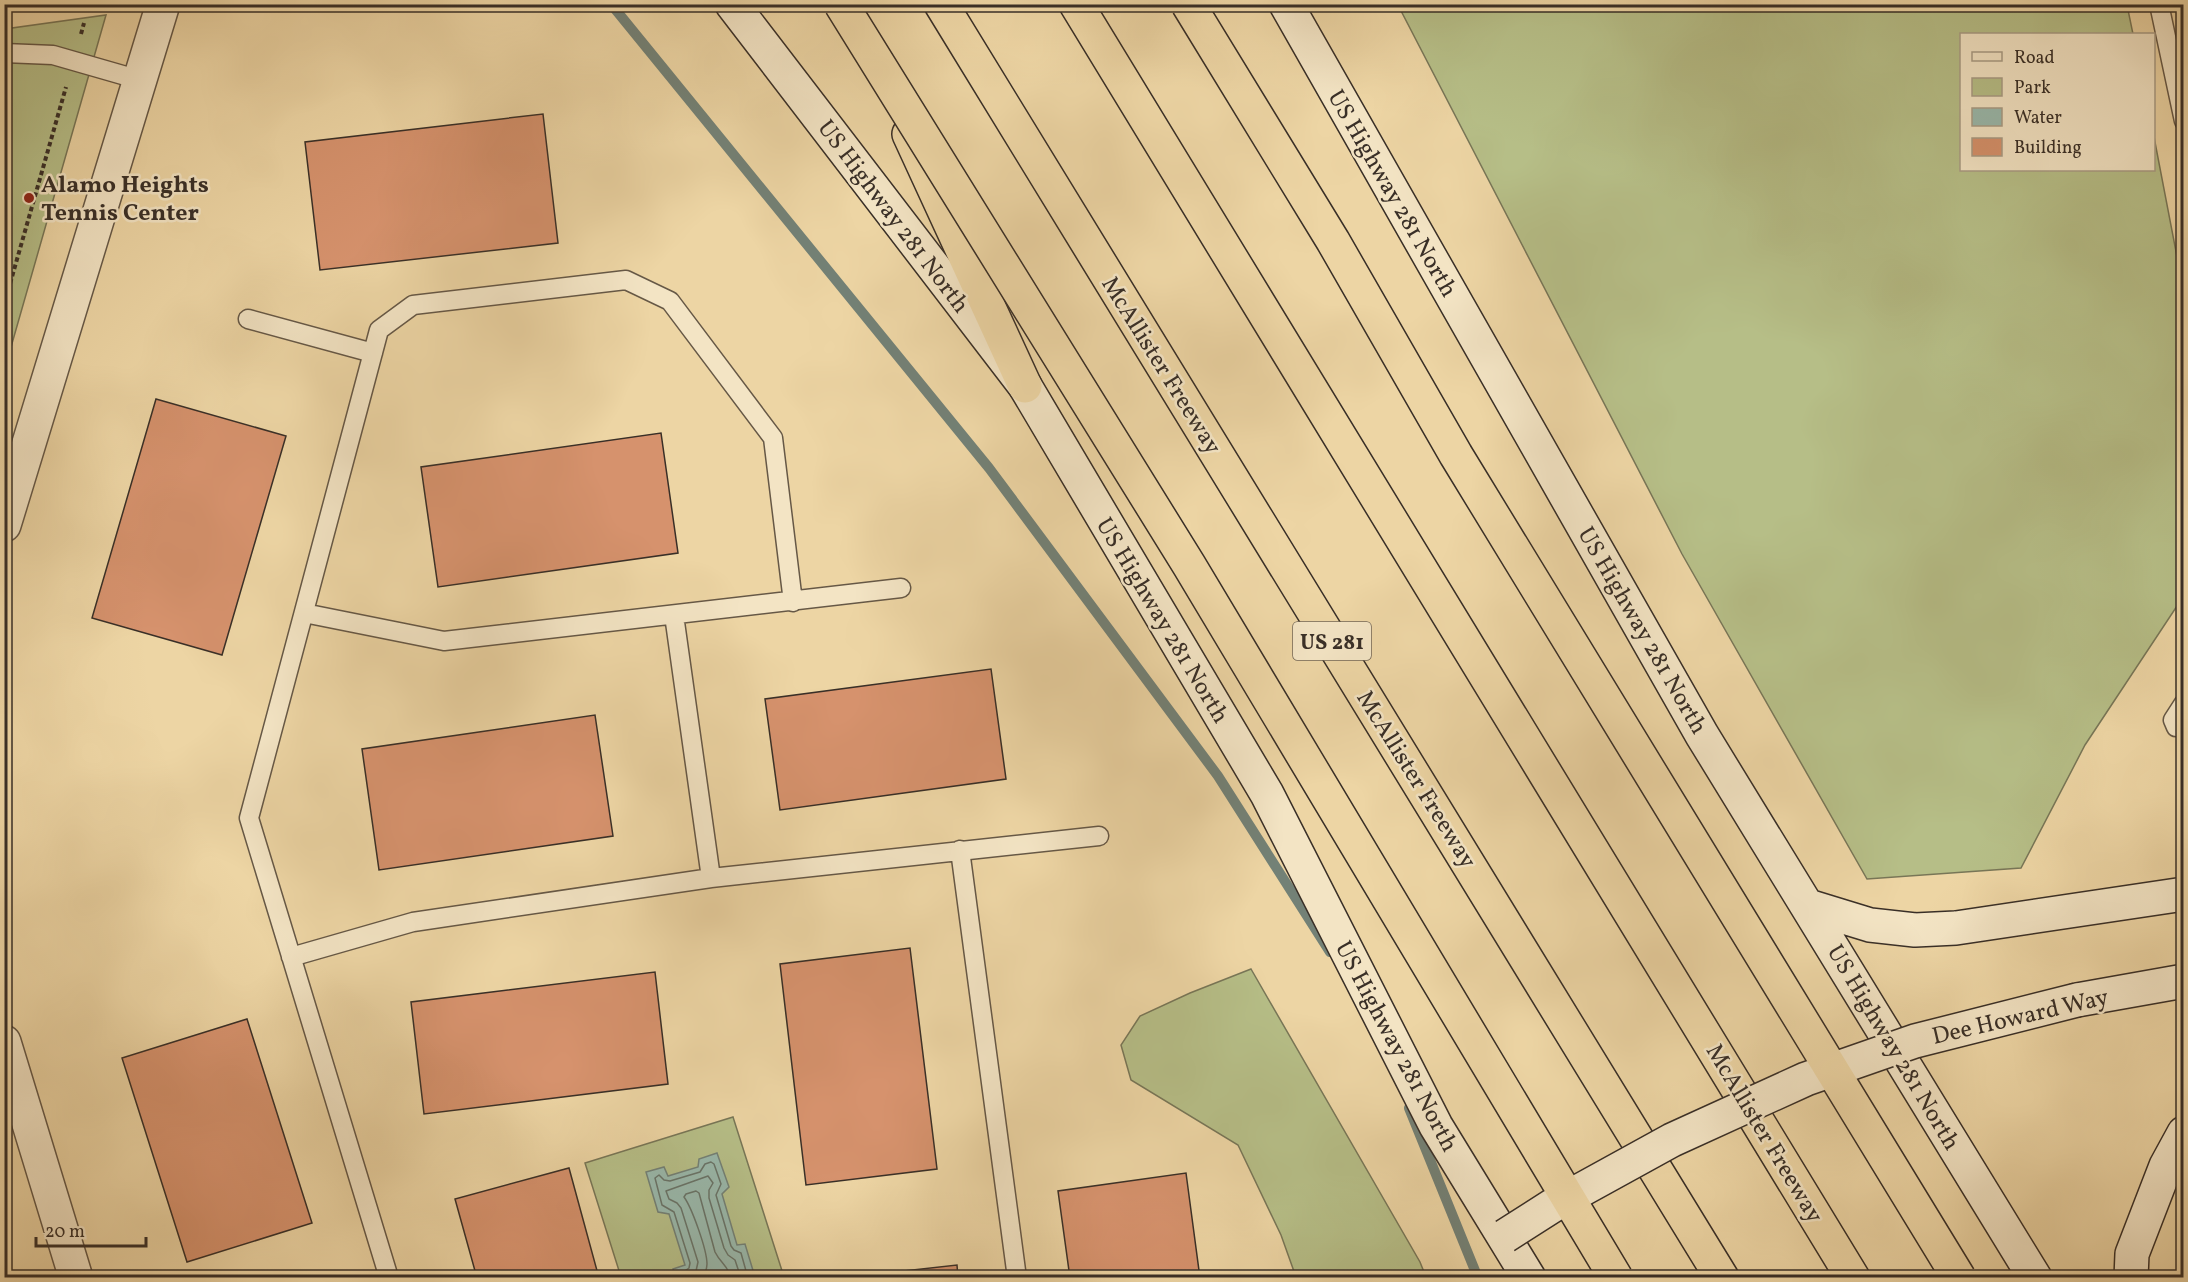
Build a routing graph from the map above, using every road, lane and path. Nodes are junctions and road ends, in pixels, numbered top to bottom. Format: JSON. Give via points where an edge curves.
{"nodes":[{"id":1,"x":163,"y":4,"type":"edge"},
{"id":2,"x":732,"y":4,"type":"edge"},
{"id":3,"x":842,"y":4,"type":"edge"},
{"id":4,"x":850,"y":4,"type":"edge"},
{"id":5,"x":941,"y":4,"type":"edge"},
{"id":6,"x":1076,"y":4,"type":"edge"},
{"id":7,"x":1188,"y":4,"type":"edge"},
{"id":8,"x":1286,"y":4,"type":"edge"},
{"id":9,"x":2159,"y":4,"type":"edge"},
{"id":10,"x":84,"y":23,"type":"dead end"},
{"id":11,"x":4,"y":53,"type":"edge"},
{"id":12,"x":74,"y":61,"type":"junction"},
{"id":13,"x":140,"y":80,"type":"junction"},
{"id":14,"x":2184,"y":121,"type":"edge"},
{"id":15,"x":4,"y":305,"type":"edge"},
{"id":16,"x":248,"y":319,"type":"dead end"},
{"id":17,"x":373,"y":353,"type":"junction"},
{"id":18,"x":1025,"y":386,"type":"junction"},
{"id":19,"x":4,"y":525,"type":"edge"},
{"id":20,"x":901,"y":588,"type":"dead end"},
{"id":21,"x":793,"y":602,"type":"junction"},
{"id":22,"x":303,"y":613,"type":"junction"},
{"id":23,"x":674,"y":615,"type":"junction"},
{"id":24,"x":2184,"y":703,"type":"edge"},
{"id":25,"x":2184,"y":727,"type":"edge"},
{"id":26,"x":1099,"y":836,"type":"dead end"},
{"id":27,"x":960,"y":850,"type":"junction"},
{"id":28,"x":711,"y":878,"type":"junction"},
{"id":29,"x":2184,"y":894,"type":"edge"},
{"id":30,"x":1808,"y":906,"type":"junction"},
{"id":31,"x":291,"y":957,"type":"junction"},
{"id":32,"x":2184,"y":981,"type":"edge"},
{"id":33,"x":4,"y":1042,"type":"edge"},
{"id":34,"x":2184,"y":1133,"type":"edge"},
{"id":35,"x":1505,"y":1236,"type":"junction"},
{"id":36,"x":76,"y":1278,"type":"edge"},
{"id":37,"x":389,"y":1278,"type":"edge"},
{"id":38,"x":1017,"y":1278,"type":"edge"},
{"id":39,"x":1529,"y":1278,"type":"edge"},
{"id":40,"x":1616,"y":1278,"type":"edge"},
{"id":41,"x":1722,"y":1278,"type":"edge"},
{"id":42,"x":1853,"y":1278,"type":"edge"},
{"id":43,"x":1959,"y":1278,"type":"edge"},
{"id":44,"x":2035,"y":1278,"type":"edge"},
{"id":45,"x":2131,"y":1278,"type":"edge"}],
"edges":[{"from":1,"to":13,"type":"main road"},
{"from":2,"to":18,"type":"main road","name":"US Highway 281 North"},
{"from":3,"to":40,"type":"highway","bridge":true,"via":[[1189,565]]},
{"from":4,"to":18,"type":"highway"},
{"from":5,"to":41,"type":"highway","name":"McAllister Freeway","number":"US 281"},
{"from":6,"to":42,"type":"highway","name":"McAllister Freeway"},
{"from":7,"to":43,"type":"highway","bridge":true,"via":[[1339,252],[1456,455]]},
{"from":8,"to":30,"type":"main road","name":"US Highway 281 North","via":[[1702,735]]},
{"from":9,"to":14,"type":"lane"},
{"from":10,"to":12,"type":"path"},
{"from":11,"to":12,"type":"lane","via":[[53,55]]},
{"from":12,"to":13,"type":"lane"},
{"from":12,"to":15,"type":"path"},
{"from":13,"to":19,"type":"main road"},
{"from":16,"to":17,"type":"lane"},
{"from":17,"to":21,"type":"lane","via":[[380,330],[412,305],[626,280],[670,301],[773,438]]},
{"from":17,"to":22,"type":"lane"},
{"from":18,"to":35,"type":"main road","name":"US Highway 281 North","via":[[1267,794],[1436,1126]]},
{"from":20,"to":21,"type":"lane"},
{"from":21,"to":23,"type":"lane"},
{"from":22,"to":23,"type":"lane","via":[[444,641]]},
{"from":22,"to":31,"type":"lane","via":[[249,818]]},
{"from":23,"to":28,"type":"lane"},
{"from":24,"to":25,"type":"lane","via":[[2173,720],[2176,727]]},
{"from":26,"to":27,"type":"lane"},
{"from":27,"to":28,"type":"lane"},
{"from":27,"to":38,"type":"lane"},
{"from":28,"to":31,"type":"lane","via":[[413,922]]},
{"from":29,"to":30,"type":"main road","via":[[1956,928],[1915,930],[1870,925]]},
{"from":30,"to":44,"type":"main road","name":"US Highway 281 North"},
{"from":31,"to":37,"type":"lane"},
{"from":32,"to":35,"type":"main road","name":"Dee Howard Way","bridge":true,"via":[[2077,1000],[1915,1041],[1806,1078],[1672,1140]]},
{"from":33,"to":36,"type":"main road"},
{"from":34,"to":45,"type":"main road","via":[[2166,1166],[2132,1254]]},
{"from":35,"to":39,"type":"main road","name":"US Highway 281 North"}]}
